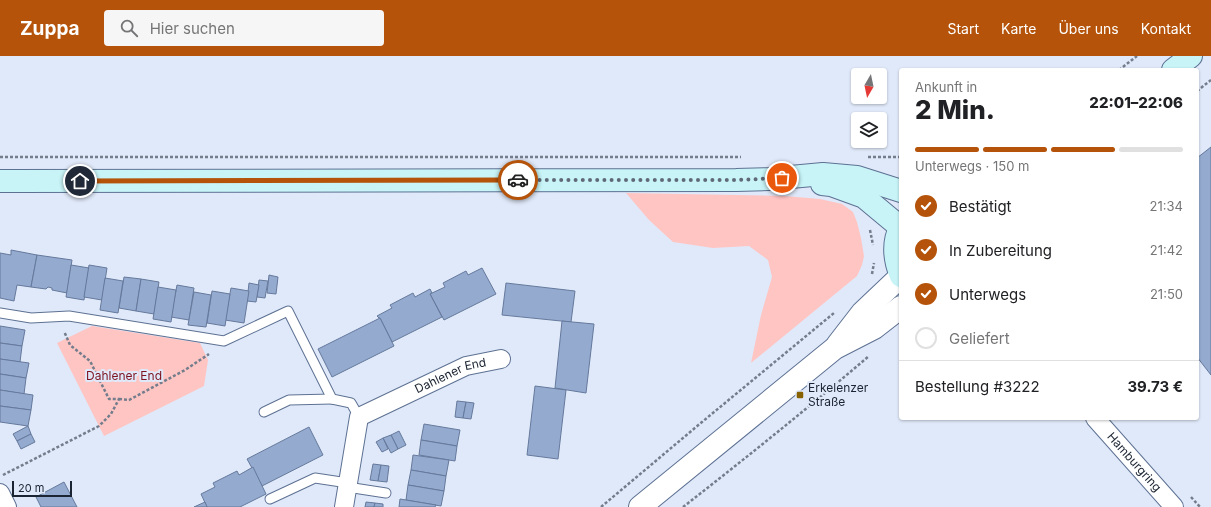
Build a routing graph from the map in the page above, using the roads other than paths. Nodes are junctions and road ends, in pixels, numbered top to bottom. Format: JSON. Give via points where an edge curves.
{"nodes":[{"id":1,"x":1191,"y":56,"type":"edge"},
{"id":2,"x":1176,"y":68,"type":"edge"},
{"id":3,"x":769,"y":179,"type":"junction"},
{"id":4,"x":0,"y":181,"type":"edge"},
{"id":5,"x":899,"y":190,"type":"edge"},
{"id":6,"x":899,"y":224,"type":"edge"},
{"id":7,"x":899,"y":232,"type":"edge"},
{"id":8,"x":899,"y":271,"type":"edge"},
{"id":9,"x":899,"y":278,"type":"edge"},
{"id":10,"x":899,"y":309,"type":"edge"},
{"id":11,"x":0,"y":313,"type":"edge"},
{"id":12,"x":835,"y":348,"type":"junction"},
{"id":13,"x":501,"y":359,"type":"dead end"},
{"id":14,"x":332,"y":399,"type":"junction"},
{"id":15,"x":264,"y":412,"type":"dead end"},
{"id":16,"x":359,"y":417,"type":"junction"},
{"id":17,"x":1097,"y":420,"type":"edge"},
{"id":18,"x":348,"y":485,"type":"junction"},
{"id":19,"x":386,"y":492,"type":"dead end"},
{"id":20,"x":0,"y":493,"type":"edge"},
{"id":21,"x":270,"y":499,"type":"dead end"},
{"id":22,"x":1167,"y":503,"type":"edge"},
{"id":23,"x":7,"y":507,"type":"edge"},
{"id":24,"x":344,"y":507,"type":"edge"},
{"id":25,"x":640,"y":507,"type":"edge"}],
"edges":[{"from":1,"to":2,"type":"main road"},
{"from":3,"to":4,"type":"main road"},
{"from":3,"to":5,"type":"main road","via":[[823,174],[857,177]]},
{"from":3,"to":6,"type":"main road","via":[[831,185],[864,196]]},
{"from":7,"to":8,"type":"main road","via":[[895,243],[895,260]]},
{"from":9,"to":12,"type":"street","via":[[862,313]]},
{"from":10,"to":12,"type":"street","via":[[874,328]]},
{"from":11,"to":14,"type":"lane","via":[[31,318],[69,316],[224,341],[288,311]]},
{"from":12,"to":25,"type":"street"},
{"from":13,"to":16,"type":"street","name":"Dahlener End","via":[[466,366]]},
{"from":14,"to":15,"type":"lane","via":[[289,400]]},
{"from":14,"to":16,"type":"lane","via":[[351,403]]},
{"from":16,"to":18,"type":"street"},
{"from":17,"to":22,"type":"street","name":"Hamburgring"},
{"from":18,"to":19,"type":"lane"},
{"from":18,"to":21,"type":"lane","via":[[315,478]]},
{"from":18,"to":24,"type":"street"},
{"from":20,"to":23,"type":"street"}]}
